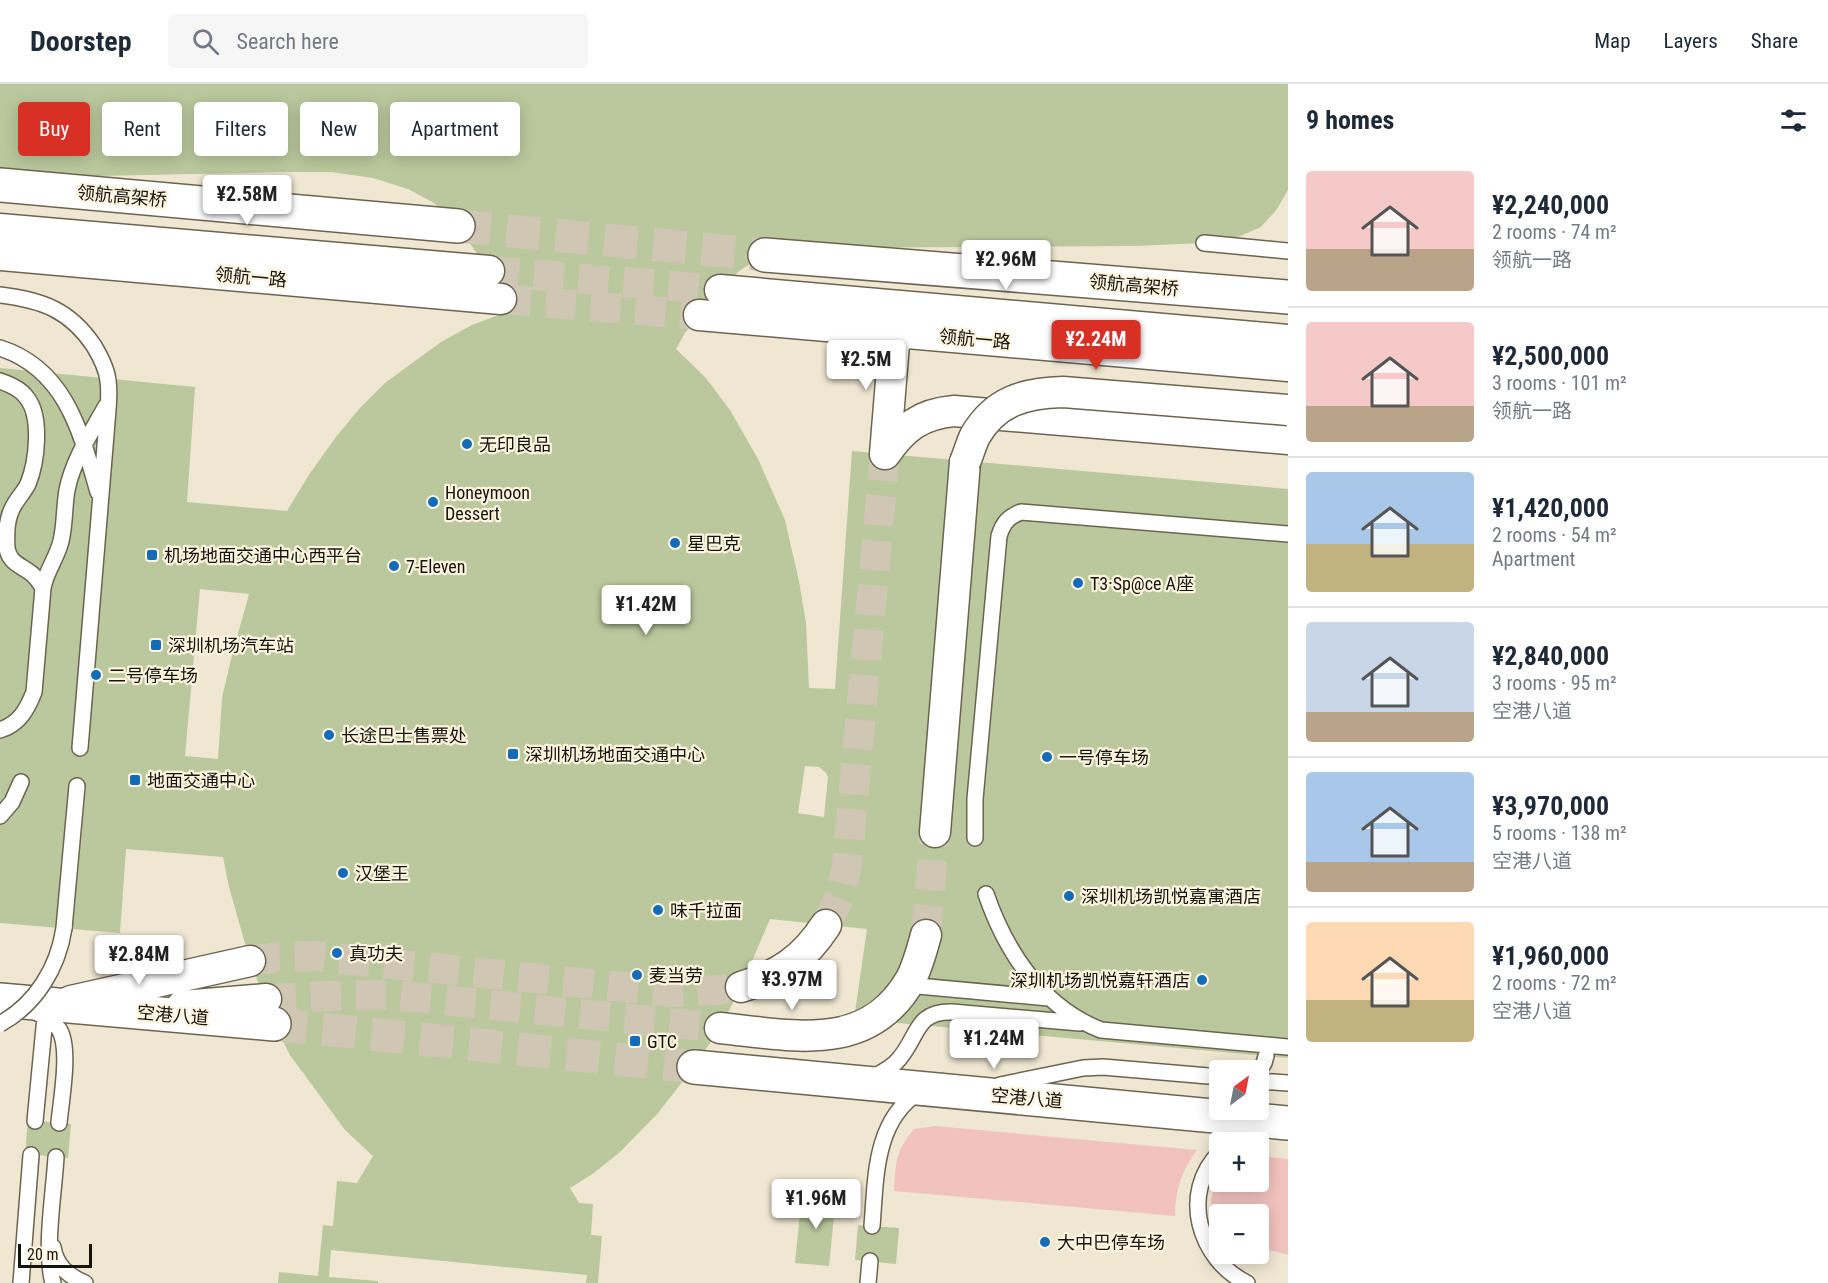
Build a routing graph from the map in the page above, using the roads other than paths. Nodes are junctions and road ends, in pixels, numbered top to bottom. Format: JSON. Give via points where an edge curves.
{"nodes":[{"id":1,"x":0,"y":185,"type":"edge"},
{"id":2,"x":458,"y":226,"type":"tunnel mouth"},
{"id":3,"x":0,"y":229,"type":"edge"},
{"id":4,"x":1204,"y":243,"type":"dead end"},
{"id":5,"x":1288,"y":251,"type":"edge"},
{"id":6,"x":0,"y":255,"type":"edge"},
{"id":7,"x":765,"y":255,"type":"tunnel mouth"},
{"id":8,"x":489,"y":271,"type":"tunnel mouth"},
{"id":9,"x":720,"y":290,"type":"tunnel mouth"},
{"id":10,"x":0,"y":296,"type":"edge"},
{"id":11,"x":1288,"y":297,"type":"edge"},
{"id":12,"x":501,"y":299,"type":"tunnel mouth"},
{"id":13,"x":699,"y":315,"type":"tunnel mouth"},
{"id":14,"x":895,"y":332,"type":"junction"},
{"id":15,"x":1288,"y":340,"type":"edge"},
{"id":16,"x":0,"y":348,"type":"edge"},
{"id":17,"x":1288,"y":366,"type":"edge"},
{"id":18,"x":0,"y":381,"type":"edge"},
{"id":19,"x":108,"y":402,"type":"junction"},
{"id":20,"x":1288,"y":410,"type":"edge"},
{"id":21,"x":1288,"y":439,"type":"edge"},
{"id":22,"x":84,"y":445,"type":"junction"},
{"id":23,"x":101,"y":501,"type":"junction"},
{"id":24,"x":1288,"y":534,"type":"edge"},
{"id":25,"x":43,"y":588,"type":"junction"},
{"id":26,"x":4,"y":735,"type":"edge"},
{"id":27,"x":80,"y":748,"type":"dead end"},
{"id":28,"x":21,"y":782,"type":"dead end"},
{"id":29,"x":77,"y":786,"type":"dead end"},
{"id":30,"x":0,"y":816,"type":"edge"},
{"id":31,"x":934,"y":832,"type":"tunnel mouth"},
{"id":32,"x":975,"y":838,"type":"dead end"},
{"id":33,"x":986,"y":894,"type":"dead end"},
{"id":34,"x":826,"y":925,"type":"tunnel mouth"},
{"id":35,"x":926,"y":935,"type":"tunnel mouth"},
{"id":36,"x":250,"y":961,"type":"tunnel mouth"},
{"id":37,"x":907,"y":985,"type":"junction"},
{"id":38,"x":741,"y":987,"type":"tunnel mouth"},
{"id":39,"x":1049,"y":998,"type":"junction"},
{"id":40,"x":5,"y":1008,"type":"edge"},
{"id":41,"x":49,"y":1011,"type":"junction"},
{"id":42,"x":270,"y":1011,"type":"tunnel mouth"},
{"id":43,"x":1083,"y":1023,"type":"junction"},
{"id":44,"x":720,"y":1028,"type":"tunnel mouth"},
{"id":45,"x":1288,"y":1047,"type":"edge"},
{"id":46,"x":1266,"y":1056,"type":"dead end"},
{"id":47,"x":1264,"y":1060,"type":"edge"},
{"id":48,"x":694,"y":1067,"type":"tunnel mouth"},
{"id":49,"x":1209,"y":1076,"type":"edge"},
{"id":50,"x":857,"y":1082,"type":"junction"},
{"id":51,"x":1269,"y":1082,"type":"edge"},
{"id":52,"x":1288,"y":1083,"type":"edge"},
{"id":53,"x":924,"y":1089,"type":"junction"},
{"id":54,"x":966,"y":1093,"type":"junction"},
{"id":55,"x":35,"y":1121,"type":"dead end"},
{"id":56,"x":1282,"y":1122,"type":"edge"},
{"id":57,"x":59,"y":1123,"type":"dead end"},
{"id":58,"x":1248,"y":1132,"type":"edge"},
{"id":59,"x":31,"y":1155,"type":"dead end"},
{"id":60,"x":56,"y":1157,"type":"dead end"},
{"id":61,"x":1209,"y":1166,"type":"edge"},
{"id":62,"x":872,"y":1226,"type":"dead end"},
{"id":63,"x":50,"y":1237,"type":"junction"},
{"id":64,"x":870,"y":1262,"type":"dead end"},
{"id":65,"x":21,"y":1283,"type":"edge"},
{"id":66,"x":53,"y":1283,"type":"edge"},
{"id":67,"x":85,"y":1283,"type":"edge"},
{"id":68,"x":868,"y":1283,"type":"edge"},
{"id":69,"x":1247,"y":1283,"type":"edge"}],
"edges":[{"from":1,"to":2,"type":"main road","name":"领航高架桥"},
{"from":3,"to":8,"type":"street"},
{"from":4,"to":5,"type":"lane"},
{"from":6,"to":12,"type":"street","name":"领航一路"},
{"from":7,"to":11,"type":"main road","name":"领航高架桥"},
{"from":9,"to":15,"type":"street"},
{"from":10,"to":19,"type":"lane","via":[[47,304],[87,336],[108,379]]},
{"from":13,"to":14,"type":"street","name":"领航一路"},
{"from":14,"to":17,"type":"street","name":"领航一路"},
{"from":14,"to":21,"type":"street","via":[[885,454],[901,434],[921,419],[954,411]]},
{"from":16,"to":22,"type":"lane","via":[[44,372],[61,394]]},
{"from":18,"to":25,"type":"lane","via":[[27,397],[37,430],[27,485],[7,519],[7,549],[16,564],[32,574]]},
{"from":19,"to":22,"type":"lane"},
{"from":19,"to":23,"type":"lane"},
{"from":20,"to":31,"type":"street","bridge":true,"via":[[1062,392],[1022,396],[988,418],[975,436],[965,462]]},
{"from":22,"to":23,"type":"lane"},
{"from":22,"to":25,"type":"lane","via":[[70,477],[62,538]]},
{"from":23,"to":27,"type":"lane"},
{"from":24,"to":32,"type":"lane","via":[[1021,512],[1010,516],[999,536],[975,800]]},
{"from":25,"to":26,"type":"lane","via":[[34,692],[28,708]]},
{"from":28,"to":30,"type":"lane"},
{"from":29,"to":40,"type":"lane","bridge":true,"via":[[60,950],[40,988],[19,1010]]},
{"from":33,"to":39,"type":"lane","via":[[1012,952]]},
{"from":34,"to":38,"type":"street","via":[[791,964]]},
{"from":35,"to":37,"type":"street"},
{"from":36,"to":41,"type":"street"},
{"from":37,"to":39,"type":"lane"},
{"from":37,"to":44,"type":"street","via":[[893,1004],[871,1021],[825,1036]]},
{"from":39,"to":43,"type":"lane"},
{"from":40,"to":41,"type":"main road","name":"空港八道"},
{"from":41,"to":42,"type":"main road","name":"空港八道"},
{"from":41,"to":55,"type":"lane"},
{"from":41,"to":57,"type":"lane","via":[[63,1036],[65,1049]]},
{"from":43,"to":45,"type":"lane","via":[[1101,1030]]},
{"from":43,"to":50,"type":"lane","via":[[935,1013],[922,1022],[897,1062]]},
{"from":46,"to":47,"type":"lane"},
{"from":48,"to":50,"type":"main road","name":"空港八道"},
{"from":49,"to":54,"type":"lane","via":[[1083,1068]]},
{"from":50,"to":53,"type":"main road","name":"空港八道"},
{"from":51,"to":52,"type":"lane"},
{"from":53,"to":54,"type":"main road","name":"空港八道"},
{"from":53,"to":62,"type":"lane","via":[[902,1105],[884,1137],[877,1165]]},
{"from":54,"to":56,"type":"main road","name":"空港八道"},
{"from":56,"to":58,"type":"lane"},
{"from":59,"to":65,"type":"lane"},
{"from":60,"to":63,"type":"lane"},
{"from":61,"to":69,"type":"lane","via":[[1198,1198],[1201,1229],[1214,1257]]},
{"from":63,"to":66,"type":"lane"},
{"from":63,"to":67,"type":"lane","via":[[59,1264]]},
{"from":64,"to":68,"type":"lane"}]}
